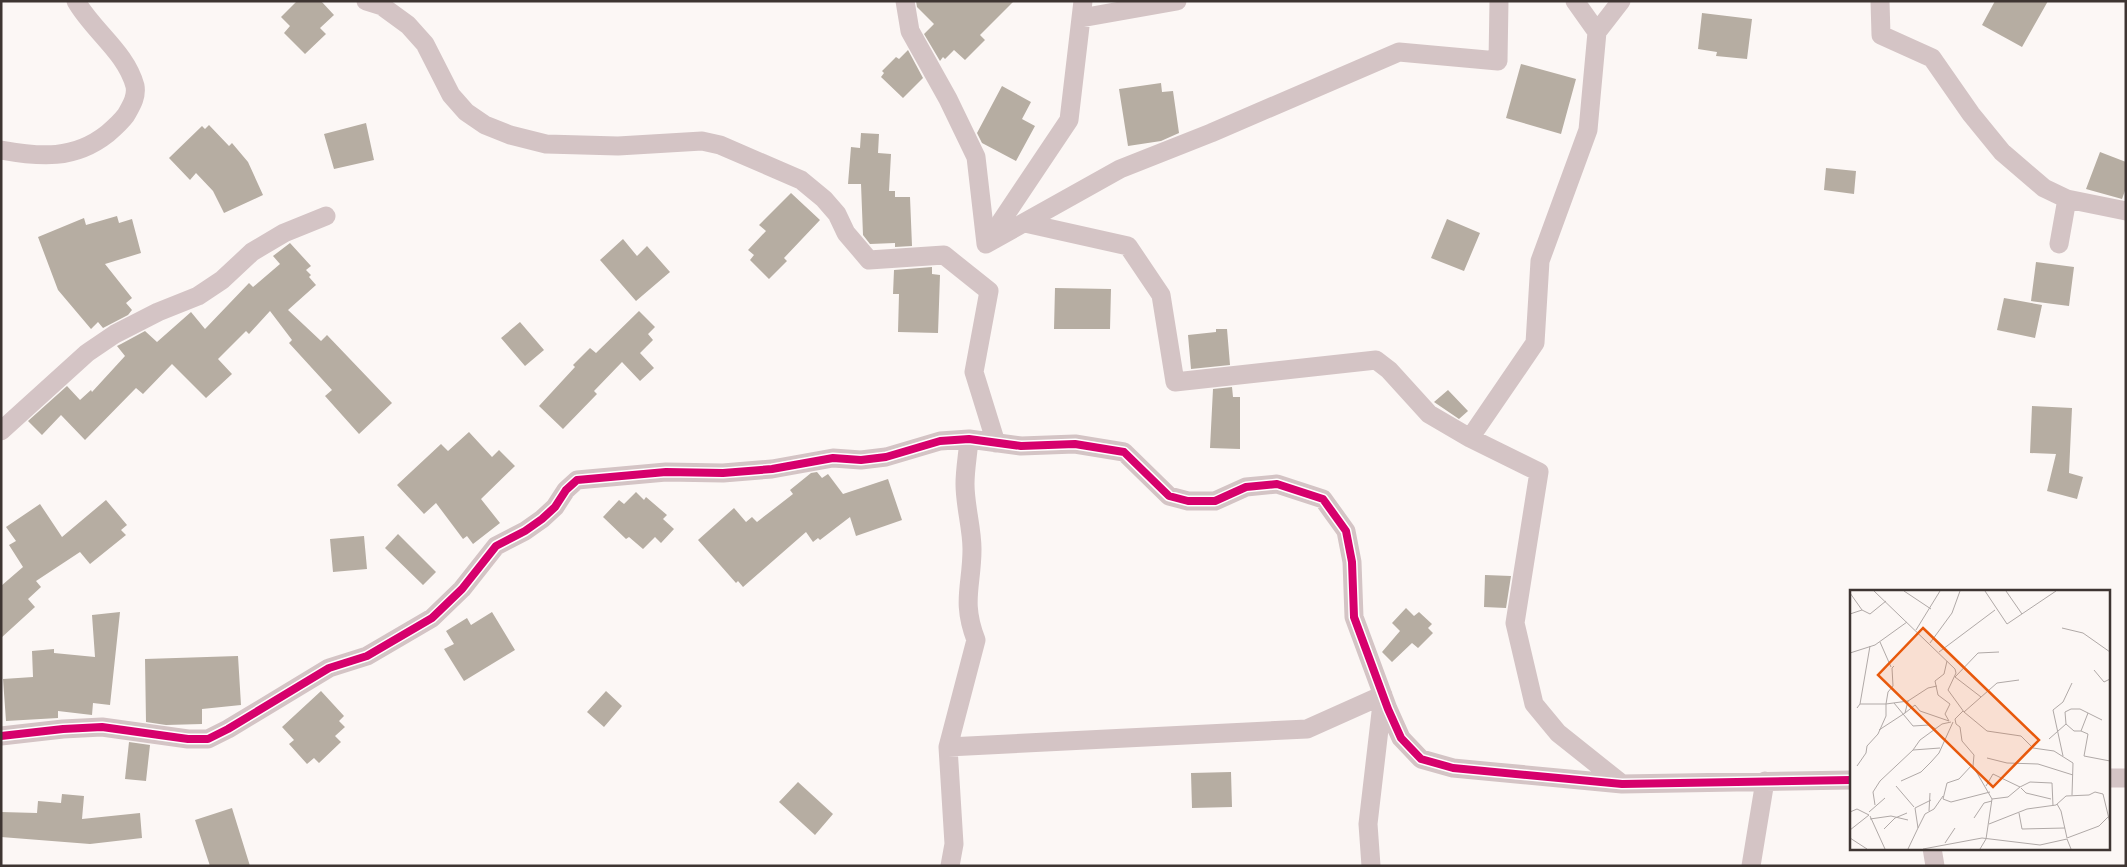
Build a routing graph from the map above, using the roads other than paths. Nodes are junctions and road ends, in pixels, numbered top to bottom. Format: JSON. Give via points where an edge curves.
{"nodes":[{"id":1,"x":76,"y":1,"type":"edge"},
{"id":2,"x":366,"y":1,"type":"edge"},
{"id":3,"x":403,"y":1,"type":"edge"},
{"id":4,"x":905,"y":1,"type":"edge"},
{"id":5,"x":1177,"y":1,"type":"edge"},
{"id":6,"x":1499,"y":1,"type":"edge"},
{"id":7,"x":1575,"y":1,"type":"edge"},
{"id":8,"x":1621,"y":1,"type":"edge"},
{"id":9,"x":1880,"y":1,"type":"edge"},
{"id":10,"x":1082,"y":10,"type":"edge"},
{"id":11,"x":414,"y":32,"type":"junction"},
{"id":12,"x":1597,"y":32,"type":"junction"},
{"id":13,"x":1,"y":150,"type":"edge"},
{"id":14,"x":2068,"y":199,"type":"junction"},
{"id":15,"x":2126,"y":211,"type":"edge"},
{"id":16,"x":326,"y":216,"type":"dead end"},
{"id":17,"x":1025,"y":222,"type":"junction"},
{"id":18,"x":986,"y":244,"type":"junction"},
{"id":19,"x":2059,"y":244,"type":"dead end"},
{"id":20,"x":1,"y":431,"type":"edge"},
{"id":21,"x":1470,"y":438,"type":"junction"},
{"id":22,"x":969,"y":439,"type":"junction"},
{"id":23,"x":996,"y":443,"type":"junction"},
{"id":24,"x":1383,"y":696,"type":"junction"},
{"id":25,"x":1,"y":736,"type":"edge"},
{"id":26,"x":948,"y":747,"type":"junction"},
{"id":27,"x":2110,"y":778,"type":"edge"},
{"id":28,"x":2126,"y":778,"type":"edge"},
{"id":29,"x":1850,"y":780,"type":"edge"},
{"id":30,"x":1765,"y":781,"type":"junction"},
{"id":31,"x":1622,"y":784,"type":"junction"},
{"id":32,"x":1932,"y":850,"type":"edge"},
{"id":33,"x":950,"y":866,"type":"edge"},
{"id":34,"x":1371,"y":866,"type":"edge"},
{"id":35,"x":1751,"y":866,"type":"edge"},
{"id":36,"x":1935,"y":866,"type":"edge"}],
"edges":[{"from":1,"to":13,"type":"street","via":[[119,54],[135,88],[134,101],[120,123],[78,151],[47,156]]},
{"from":2,"to":11,"type":"street","via":[[382,6]]},
{"from":3,"to":11,"type":"street"},
{"from":4,"to":18,"type":"street","via":[[910,31],[976,157]]},
{"from":5,"to":10,"type":"street"},
{"from":6,"to":17,"type":"street","via":[[1498,61],[1399,52],[1120,169]]},
{"from":7,"to":12,"type":"street"},
{"from":8,"to":12,"type":"street"},
{"from":9,"to":14,"type":"street","via":[[1881,35],[1932,58],[2002,152],[2044,188]]},
{"from":10,"to":18,"type":"street","via":[[1069,120]]},
{"from":11,"to":23,"type":"street","via":[[425,44],[451,95],[484,126],[546,144],[618,146],[702,141],[720,145],[801,180],[837,214],[846,233],[869,260],[944,255],[990,291],[974,372]]},
{"from":12,"to":21,"type":"street","via":[[1588,130],[1540,261],[1535,343]]},
{"from":14,"to":15,"type":"street"},
{"from":14,"to":19,"type":"street"},
{"from":16,"to":20,"type":"street","via":[[284,233],[252,252],[222,280],[198,296],[115,334],[88,353]]},
{"from":17,"to":18,"type":"street"},
{"from":17,"to":21,"type":"street","via":[[1128,246],[1161,295],[1176,382],[1376,360],[1390,370],[1429,414]]},
{"from":21,"to":31,"type":"street","via":[[1539,472],[1515,623],[1534,704],[1558,733]]},
{"from":22,"to":23,"type":"street"},
{"from":22,"to":25,"type":"street","via":[[940,441],[886,457],[861,460],[833,458],[772,469],[722,473],[666,472],[577,480],[542,519],[496,546],[462,589],[432,618],[367,656],[329,668],[208,739],[102,727]]},
{"from":22,"to":26,"type":"street","via":[[965,486],[972,550],[967,608],[976,640]]},
{"from":23,"to":24,"type":"street","via":[[1022,446],[1075,444],[1124,452],[1168,496],[1188,501],[1215,501],[1246,487],[1277,484],[1322,499],[1346,531],[1352,562],[1354,617]]},
{"from":24,"to":26,"type":"street","via":[[1307,729]]},
{"from":24,"to":31,"type":"street","via":[[1401,738],[1421,759],[1453,768]]},
{"from":24,"to":34,"type":"street","via":[[1368,824]]},
{"from":26,"to":33,"type":"street","via":[[954,844]]},
{"from":27,"to":28,"type":"street"},
{"from":29,"to":30,"type":"street"},
{"from":30,"to":31,"type":"street"},
{"from":30,"to":35,"type":"street"},
{"from":32,"to":36,"type":"street"}]}
